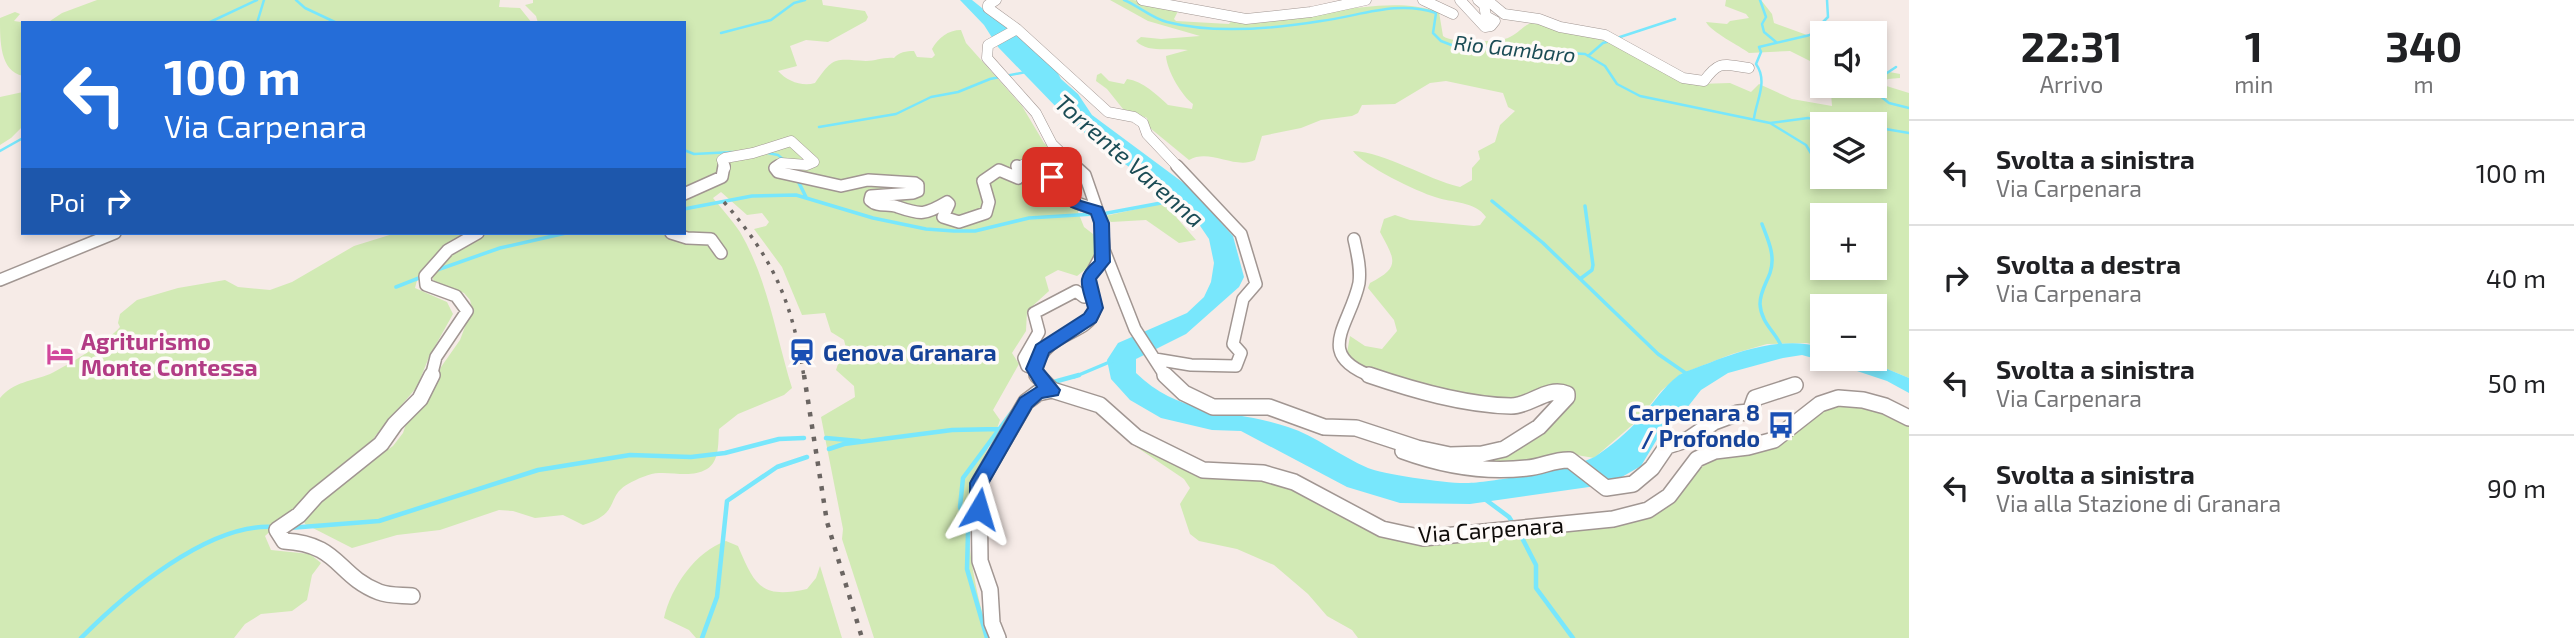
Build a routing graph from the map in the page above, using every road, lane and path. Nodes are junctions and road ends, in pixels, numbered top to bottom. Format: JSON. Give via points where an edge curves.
{"nodes":[{"id":1,"x":996,"y":0,"type":"edge"},
{"id":2,"x":1142,"y":0,"type":"edge"},
{"id":3,"x":1366,"y":0,"type":"edge"},
{"id":4,"x":1423,"y":0,"type":"edge"},
{"id":5,"x":1460,"y":0,"type":"edge"},
{"id":6,"x":1478,"y":0,"type":"edge"},
{"id":7,"x":1487,"y":0,"type":"edge"},
{"id":8,"x":1452,"y":14,"type":"dead end"},
{"id":9,"x":1016,"y":30,"type":"junction"},
{"id":10,"x":1749,"y":68,"type":"dead end"},
{"id":11,"x":1147,"y":129,"type":"junction"},
{"id":12,"x":1198,"y":176,"type":"dead end"},
{"id":13,"x":686,"y":193,"type":"edge"},
{"id":14,"x":1097,"y":210,"type":"junction"},
{"id":15,"x":110,"y":235,"type":"edge"},
{"id":16,"x":474,"y":235,"type":"edge"},
{"id":17,"x":677,"y":235,"type":"edge"},
{"id":18,"x":1354,"y":239,"type":"dead end"},
{"id":19,"x":1104,"y":250,"type":"junction"},
{"id":20,"x":721,"y":253,"type":"dead end"},
{"id":21,"x":0,"y":280,"type":"edge"},
{"id":22,"x":1057,"y":289,"type":"dead end"},
{"id":23,"x":1084,"y":297,"type":"dead end"},
{"id":24,"x":1043,"y":307,"type":"junction"},
{"id":25,"x":1155,"y":359,"type":"junction"},
{"id":26,"x":1043,"y":381,"type":"junction"},
{"id":27,"x":1795,"y":385,"type":"dead end"},
{"id":28,"x":1909,"y":418,"type":"edge"},
{"id":29,"x":1333,"y":427,"type":"junction"},
{"id":30,"x":1570,"y":460,"type":"joint"},
{"id":31,"x":1606,"y":488,"type":"joint"},
{"id":32,"x":412,"y":596,"type":"dead end"},
{"id":33,"x":998,"y":638,"type":"edge"}],
"edges":[{"from":1,"to":9,"type":"street","via":[[988,8]]},
{"from":2,"to":3,"type":"street","via":[[1246,19]]},
{"from":4,"to":8,"type":"street"},
{"from":5,"to":6,"type":"street","via":[[1479,22],[1491,26],[1495,21],[1486,16]]},
{"from":7,"to":10,"type":"street","via":[[1518,19],[1539,19],[1605,35],[1688,79],[1704,81],[1720,64]]},
{"from":9,"to":11,"type":"street","via":[[1108,113],[1133,117]]},
{"from":9,"to":14,"type":"street","via":[[992,41],[987,58],[1036,113],[1052,144],[1085,175]]},
{"from":11,"to":12,"type":"street"},
{"from":11,"to":25,"type":"street","via":[[1241,234],[1256,284],[1243,299],[1233,344],[1241,353],[1236,366]]},
{"from":13,"to":14,"type":"street","via":[[722,177],[725,158],[791,141],[814,162],[784,162],[775,168],[778,172],[841,186],[868,180],[915,183],[919,188],[912,194],[880,194],[870,200],[904,211],[921,214],[947,202],[943,217],[968,222],[986,214],[989,202],[983,181],[999,170],[1018,178],[1017,166],[1026,163],[1052,177],[1076,204]]},
{"from":14,"to":19,"type":"street"},
{"from":15,"to":21,"type":"street"},
{"from":16,"to":32,"type":"street","via":[[448,250],[425,276],[426,285],[457,295],[467,312],[436,357],[430,383],[420,399],[381,444],[277,530],[284,541],[318,544],[380,593]]},
{"from":17,"to":20,"type":"street","via":[[711,239]]},
{"from":18,"to":29,"type":"street","via":[[1359,281],[1339,345],[1340,357],[1350,368],[1430,394],[1478,403],[1527,405],[1555,390],[1562,390],[1567,397],[1539,427],[1504,449],[1482,454],[1450,455],[1356,428]]},
{"from":19,"to":25,"type":"street","via":[[1135,329]]},
{"from":19,"to":26,"type":"street","via":[[1102,262],[1088,279],[1094,314],[1042,349]]},
{"from":22,"to":24,"type":"street"},
{"from":23,"to":24,"type":"street","via":[[1076,291]]},
{"from":24,"to":26,"type":"street","via":[[1034,313],[1039,332],[1024,358]]},
{"from":25,"to":29,"type":"street","via":[[1184,393],[1213,407],[1269,407]]},
{"from":26,"to":28,"type":"street","name":"Via Carpenara","via":[[1100,405],[1136,437],[1203,470],[1263,473],[1294,482],[1382,529],[1423,538],[1613,519],[1648,510],[1670,496],[1697,459],[1774,440],[1820,404],[1838,398],[1885,406]]},
{"from":26,"to":33,"type":"street","via":[[979,483],[980,561]]},
{"from":27,"to":31,"type":"street","via":[[1755,398],[1750,412],[1714,422],[1689,439],[1667,446],[1633,484]]},
{"from":29,"to":30,"type":"street","via":[[1461,469],[1535,468]]},
{"from":30,"to":31,"type":"street"}]}
